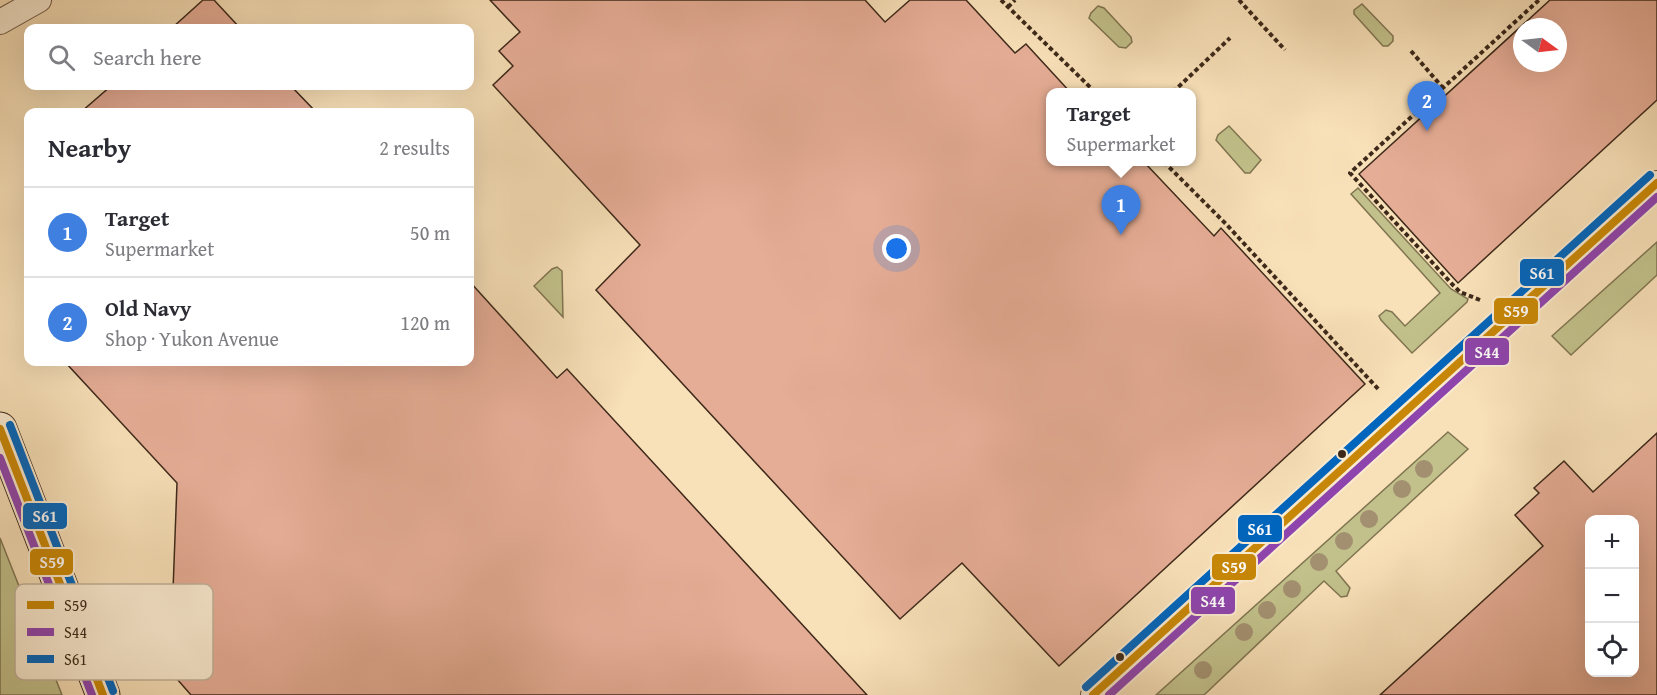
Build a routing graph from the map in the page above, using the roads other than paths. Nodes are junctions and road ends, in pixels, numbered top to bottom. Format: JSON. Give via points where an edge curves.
{"nodes":[{"id":1,"x":39,"y":0,"type":"edge"},
{"id":2,"x":0,"y":22,"type":"edge"},
{"id":3,"x":1657,"y":183,"type":"edge"},
{"id":4,"x":0,"y":429,"type":"edge"},
{"id":5,"x":60,"y":584,"type":"edge"},
{"id":6,"x":97,"y":680,"type":"edge"},
{"id":7,"x":103,"y":695,"type":"edge"},
{"id":8,"x":1093,"y":695,"type":"edge"}],
"edges":[{"from":1,"to":2,"type":"street"},
{"from":3,"to":8,"type":"street"},
{"from":4,"to":5,"type":"street"},
{"from":6,"to":7,"type":"street"}]}
